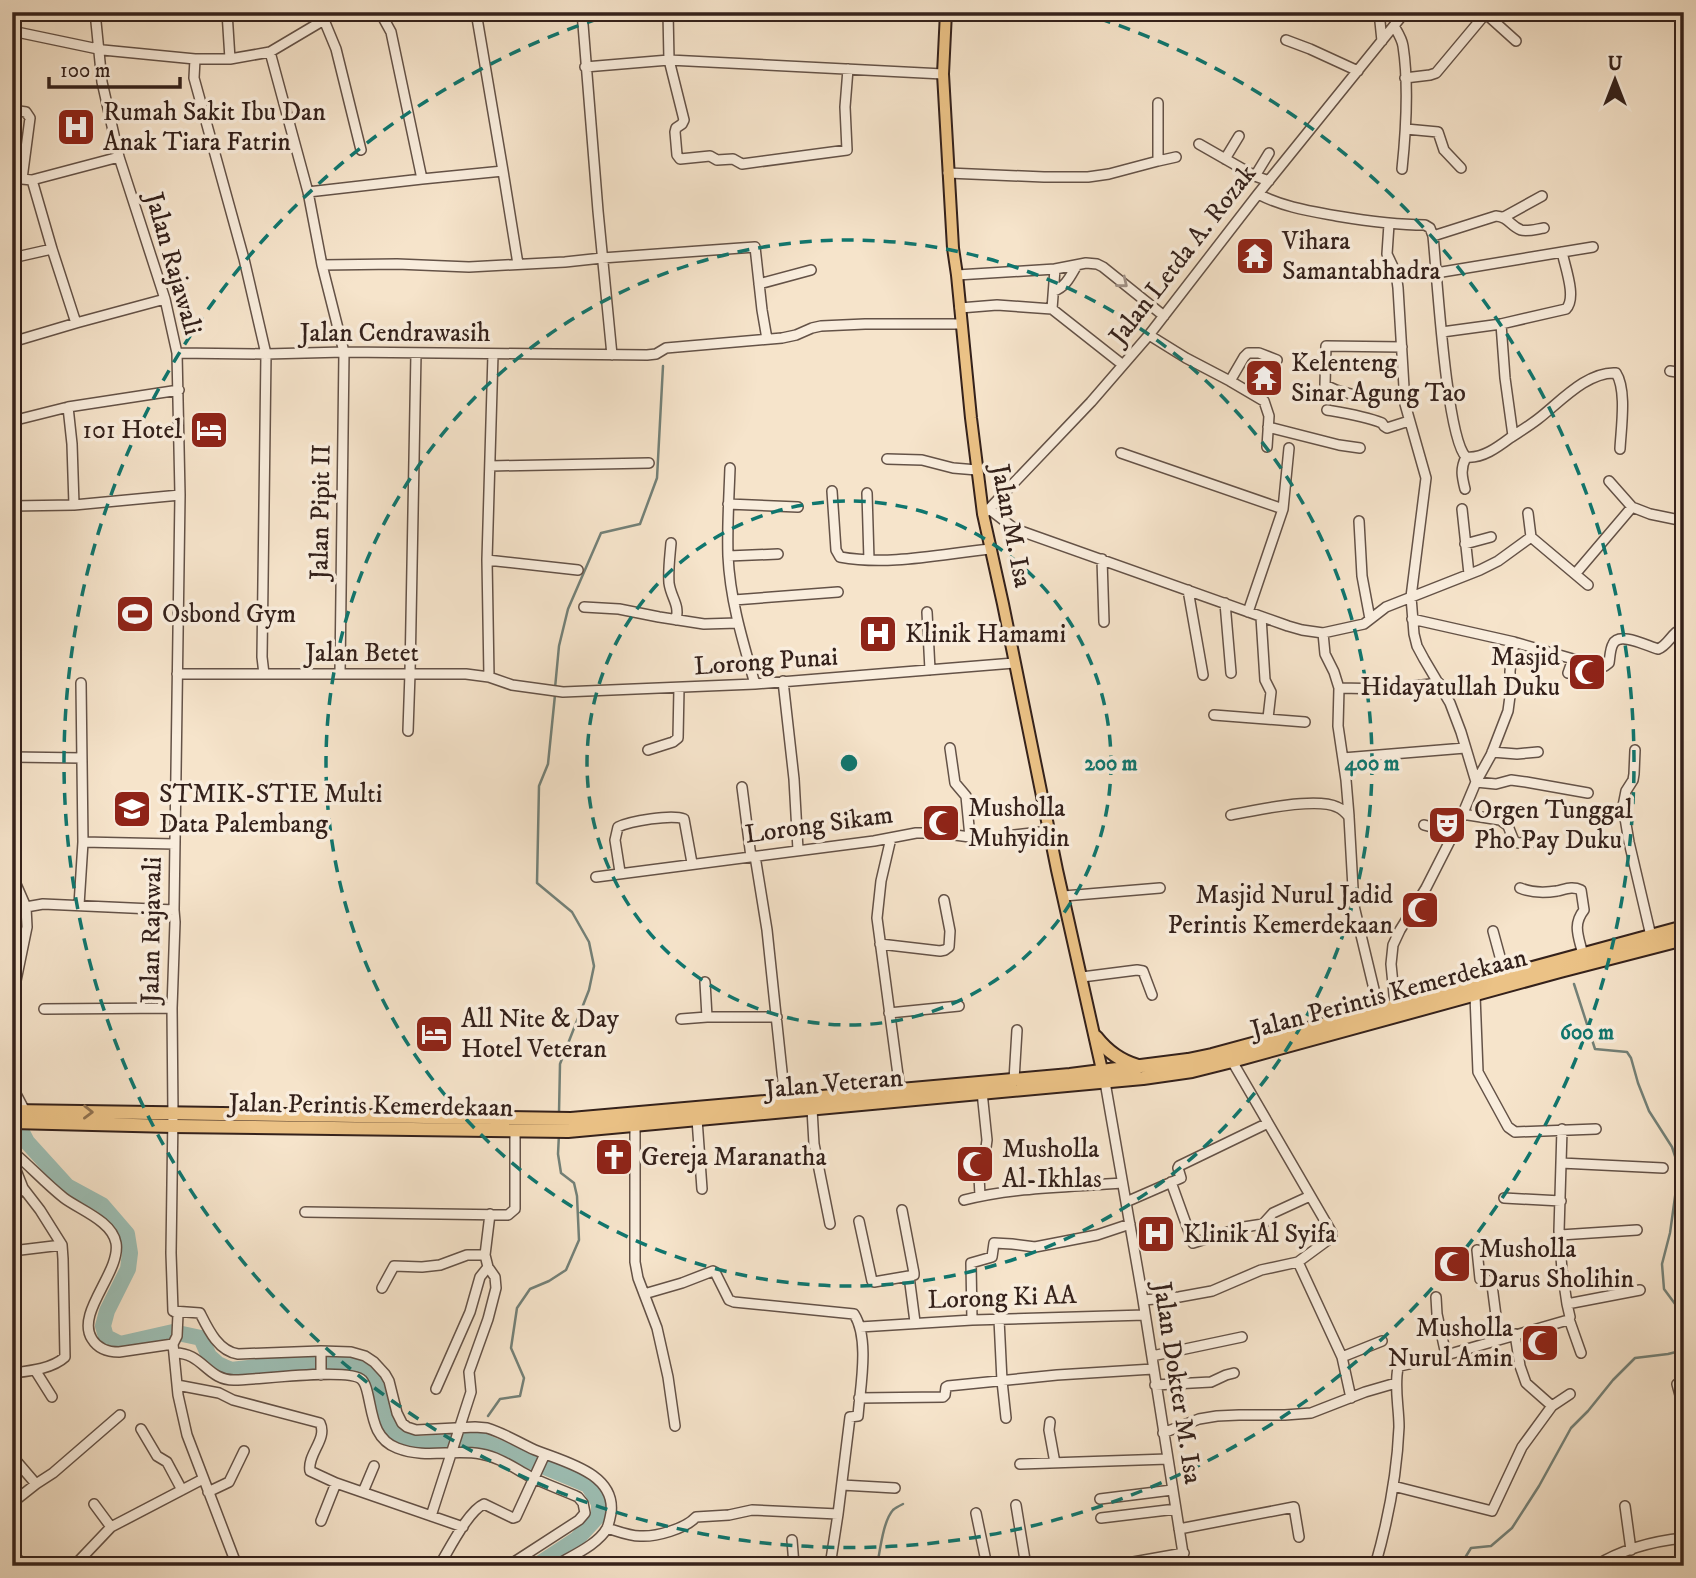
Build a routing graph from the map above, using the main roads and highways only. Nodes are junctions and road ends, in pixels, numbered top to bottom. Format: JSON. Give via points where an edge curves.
{"nodes":[{"id":1,"x":946,"y":12,"type":"edge"},
{"id":2,"x":1684,"y":927,"type":"edge"},
{"id":3,"x":1684,"y":940,"type":"edge"},
{"id":4,"x":1096,"y":1037,"type":"junction"},
{"id":5,"x":1141,"y":1066,"type":"junction"},
{"id":6,"x":1190,"y":1066,"type":"junction"},
{"id":7,"x":1104,"y":1077,"type":"junction"},
{"id":8,"x":19,"y":1115,"type":"edge"},
{"id":9,"x":570,"y":1125,"type":"junction"}],
"edges":[{"from":1,"to":4,"type":"main road","name":"Jalan M. Isa","via":[[943,74],[953,248],[977,470],[1049,831]]},
{"from":2,"to":6,"type":"highway"},
{"from":3,"to":6,"type":"highway","name":"Jalan Perintis Kemerdekaan","via":[[1232,1061]]},
{"from":4,"to":5,"type":"highway","via":[[1114,1056]]},
{"from":4,"to":7,"type":"main road","name":"Jalan M. Isa"},
{"from":5,"to":6,"type":"highway"},
{"from":5,"to":7,"type":"highway"},
{"from":6,"to":7,"type":"highway","name":"Jalan Perintis Kemerdekaan"},
{"from":7,"to":9,"type":"highway","name":"Jalan Veteran","via":[[785,1100]]},
{"from":7,"to":9,"type":"highway","name":"Jalan Veteran","via":[[635,1125]]},
{"from":8,"to":9,"type":"highway","name":"Jalan Perintis Kemerdekaan","via":[[330,1127]]}]}
